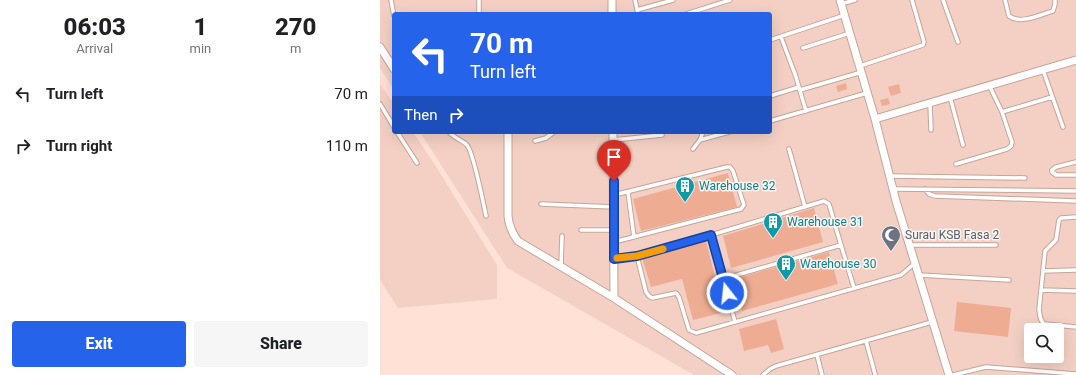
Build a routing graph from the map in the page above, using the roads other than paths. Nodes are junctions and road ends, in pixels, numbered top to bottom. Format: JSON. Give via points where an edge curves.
{"nodes":[{"id":1,"x":391,"y":0,"type":"edge"},
{"id":2,"x":479,"y":0,"type":"edge"},
{"id":3,"x":612,"y":0,"type":"edge"},
{"id":4,"x":635,"y":0,"type":"edge"},
{"id":5,"x":673,"y":0,"type":"edge"},
{"id":6,"x":730,"y":0,"type":"edge"},
{"id":7,"x":855,"y":0,"type":"edge"},
{"id":8,"x":912,"y":0,"type":"edge"},
{"id":9,"x":943,"y":0,"type":"edge"},
{"id":10,"x":1005,"y":0,"type":"edge"},
{"id":11,"x":1055,"y":0,"type":"edge"},
{"id":12,"x":841,"y":2,"type":"edge"},
{"id":13,"x":393,"y":12,"type":"edge"},
{"id":14,"x":480,"y":12,"type":"edge"},
{"id":15,"x":612,"y":12,"type":"edge"},
{"id":16,"x":637,"y":12,"type":"edge"},
{"id":17,"x":692,"y":12,"type":"edge"},
{"id":18,"x":845,"y":15,"type":"junction"},
{"id":19,"x":850,"y":33,"type":"junction"},
{"id":20,"x":782,"y":37,"type":"junction"},
{"id":21,"x":772,"y":40,"type":"edge"},
{"id":22,"x":958,"y":42,"type":"dead end"},
{"id":23,"x":380,"y":47,"type":"edge"},
{"id":24,"x":803,"y":48,"type":"dead end"},
{"id":25,"x":1076,"y":60,"type":"edge"},
{"id":26,"x":392,"y":66,"type":"edge"},
{"id":27,"x":861,"y":69,"type":"junction"},
{"id":28,"x":1043,"y":70,"type":"junction"},
{"id":29,"x":989,"y":86,"type":"junction"},
{"id":30,"x":799,"y":88,"type":"junction"},
{"id":31,"x":868,"y":92,"type":"junction"},
{"id":32,"x":772,"y":95,"type":"edge"},
{"id":33,"x":950,"y":97,"type":"junction"},
{"id":34,"x":1052,"y":97,"type":"junction"},
{"id":35,"x":930,"y":103,"type":"junction"},
{"id":36,"x":380,"y":104,"type":"edge"},
{"id":37,"x":806,"y":111,"type":"junction"},
{"id":38,"x":1002,"y":112,"type":"junction"},
{"id":39,"x":876,"y":119,"type":"junction"},
{"id":40,"x":772,"y":120,"type":"edge"},
{"id":41,"x":392,"y":123,"type":"edge"},
{"id":42,"x":1063,"y":127,"type":"dead end"},
{"id":43,"x":931,"y":130,"type":"dead end"},
{"id":44,"x":399,"y":134,"type":"edge"},
{"id":45,"x":451,"y":134,"type":"edge"},
{"id":46,"x":508,"y":134,"type":"edge"},
{"id":47,"x":551,"y":134,"type":"edge"},
{"id":48,"x":702,"y":134,"type":"edge"},
{"id":49,"x":722,"y":134,"type":"edge"},
{"id":50,"x":662,"y":135,"type":"dead end"},
{"id":51,"x":613,"y":136,"type":"edge"},
{"id":52,"x":700,"y":140,"type":"junction"},
{"id":53,"x":535,"y":141,"type":"dead end"},
{"id":54,"x":963,"y":145,"type":"dead end"},
{"id":55,"x":693,"y":149,"type":"dead end"},
{"id":56,"x":789,"y":149,"type":"dead end"},
{"id":57,"x":1076,"y":162,"type":"edge"},
{"id":58,"x":417,"y":163,"type":"dead end"},
{"id":59,"x":956,"y":164,"type":"dead end"},
{"id":60,"x":1076,"y":175,"type":"edge"},
{"id":61,"x":890,"y":176,"type":"junction"},
{"id":62,"x":1025,"y":178,"type":"dead end"},
{"id":63,"x":893,"y":189,"type":"junction"},
{"id":64,"x":925,"y":189,"type":"junction"},
{"id":65,"x":1076,"y":191,"type":"edge"},
{"id":66,"x":628,"y":192,"type":"junction"},
{"id":67,"x":614,"y":195,"type":"junction"},
{"id":68,"x":1076,"y":201,"type":"edge"},
{"id":69,"x":541,"y":204,"type":"dead end"},
{"id":70,"x":614,"y":207,"type":"junction"},
{"id":71,"x":805,"y":207,"type":"junction"},
{"id":72,"x":486,"y":216,"type":"dead end"},
{"id":73,"x":1076,"y":217,"type":"edge"},
{"id":74,"x":581,"y":230,"type":"dead end"},
{"id":75,"x":614,"y":230,"type":"junction"},
{"id":76,"x":711,"y":235,"type":"junction"},
{"id":77,"x":562,"y":236,"type":"dead end"},
{"id":78,"x":634,"y":237,"type":"junction"},
{"id":79,"x":614,"y":242,"type":"junction"},
{"id":80,"x":841,"y":245,"type":"junction"},
{"id":81,"x":909,"y":245,"type":"junction"},
{"id":82,"x":996,"y":245,"type":"dead end"},
{"id":83,"x":637,"y":256,"type":"junction"},
{"id":84,"x":614,"y":259,"type":"junction"},
{"id":85,"x":915,"y":263,"type":"junction"},
{"id":86,"x":561,"y":267,"type":"junction"},
{"id":87,"x":1076,"y":270,"type":"edge"},
{"id":88,"x":1043,"y":271,"type":"junction"},
{"id":89,"x":919,"y":275,"type":"junction"},
{"id":90,"x":723,"y":279,"type":"junction"},
{"id":91,"x":1009,"y":280,"type":"dead end"},
{"id":92,"x":854,"y":288,"type":"junction"},
{"id":93,"x":1041,"y":290,"type":"junction"},
{"id":94,"x":1076,"y":291,"type":"edge"},
{"id":95,"x":614,"y":298,"type":"junction"},
{"id":96,"x":735,"y":322,"type":"junction"},
{"id":97,"x":933,"y":322,"type":"junction"},
{"id":98,"x":1076,"y":327,"type":"edge"},
{"id":99,"x":866,"y":341,"type":"junction"},
{"id":100,"x":817,"y":355,"type":"junction"},
{"id":101,"x":875,"y":374,"type":"dead end"},
{"id":102,"x":1076,"y":374,"type":"edge"},
{"id":103,"x":732,"y":375,"type":"edge"},
{"id":104,"x":763,"y":375,"type":"edge"},
{"id":105,"x":822,"y":375,"type":"edge"},
{"id":106,"x":949,"y":375,"type":"edge"},
{"id":107,"x":953,"y":375,"type":"edge"}],
"edges":[{"from":1,"to":13,"type":"lane"},
{"from":2,"to":14,"type":"lane"},
{"from":3,"to":15,"type":"street"},
{"from":4,"to":16,"type":"lane"},
{"from":5,"to":16,"type":"lane"},
{"from":6,"to":17,"type":"lane"},
{"from":7,"to":12,"type":"lane"},
{"from":8,"to":27,"type":"lane","via":[[924,42],[922,46]]},
{"from":9,"to":22,"type":"lane"},
{"from":10,"to":11,"type":"lane","via":[[1010,16],[1016,20],[1053,11]]},
{"from":12,"to":18,"type":"street"},
{"from":18,"to":19,"type":"street"},
{"from":18,"to":20,"type":"lane"},
{"from":19,"to":24,"type":"lane"},
{"from":19,"to":27,"type":"street"},
{"from":20,"to":21,"type":"lane"},
{"from":20,"to":30,"type":"lane"},
{"from":23,"to":26,"type":"street"},
{"from":25,"to":28,"type":"street"},
{"from":27,"to":30,"type":"lane"},
{"from":27,"to":31,"type":"street"},
{"from":28,"to":29,"type":"street"},
{"from":28,"to":34,"type":"lane"},
{"from":29,"to":33,"type":"street"},
{"from":29,"to":38,"type":"lane"},
{"from":30,"to":32,"type":"lane"},
{"from":30,"to":37,"type":"lane"},
{"from":31,"to":37,"type":"lane"},
{"from":31,"to":39,"type":"street"},
{"from":33,"to":35,"type":"street"},
{"from":33,"to":54,"type":"lane"},
{"from":34,"to":38,"type":"lane"},
{"from":34,"to":42,"type":"lane"},
{"from":35,"to":39,"type":"street"},
{"from":35,"to":43,"type":"lane"},
{"from":36,"to":41,"type":"lane"},
{"from":37,"to":40,"type":"lane"},
{"from":38,"to":59,"type":"lane","via":[[1011,146]]},
{"from":39,"to":61,"type":"street"},
{"from":44,"to":58,"type":"lane"},
{"from":45,"to":72,"type":"lane","via":[[470,150]]},
{"from":46,"to":86,"type":"street","via":[[509,226],[518,241]]},
{"from":47,"to":53,"type":"lane"},
{"from":48,"to":52,"type":"lane"},
{"from":49,"to":52,"type":"lane"},
{"from":50,"to":51,"type":"lane"},
{"from":51,"to":67,"type":"street"},
{"from":52,"to":55,"type":"lane"},
{"from":56,"to":71,"type":"lane"},
{"from":57,"to":60,"type":"lane","via":[[1056,167],[1052,172],[1056,175]]},
{"from":61,"to":62,"type":"lane"},
{"from":61,"to":63,"type":"street"},
{"from":63,"to":64,"type":"lane"},
{"from":63,"to":81,"type":"street"},
{"from":64,"to":65,"type":"lane"},
{"from":64,"to":68,"type":"lane","via":[[935,196]]},
{"from":66,"to":67,"type":"lane"},
{"from":66,"to":78,"type":"lane"},
{"from":66,"to":78,"type":"lane","via":[[730,167],[744,202],[741,209]]},
{"from":67,"to":70,"type":"street"},
{"from":69,"to":70,"type":"lane"},
{"from":70,"to":75,"type":"street"},
{"from":71,"to":76,"type":"lane"},
{"from":71,"to":80,"type":"lane","via":[[824,201],[829,204]]},
{"from":73,"to":88,"type":"lane","via":[[1059,220],[1056,240],[1045,250]]},
{"from":74,"to":75,"type":"lane"},
{"from":75,"to":79,"type":"street"},
{"from":76,"to":83,"type":"lane"},
{"from":76,"to":90,"type":"lane"},
{"from":77,"to":86,"type":"lane"},
{"from":78,"to":79,"type":"lane"},
{"from":79,"to":84,"type":"street"},
{"from":80,"to":90,"type":"lane"},
{"from":80,"to":92,"type":"lane"},
{"from":81,"to":82,"type":"lane"},
{"from":81,"to":85,"type":"street"},
{"from":83,"to":84,"type":"lane"},
{"from":83,"to":96,"type":"lane","via":[[646,292],[652,298],[676,293],[689,330],[696,333]]},
{"from":84,"to":95,"type":"street"},
{"from":85,"to":89,"type":"street"},
{"from":85,"to":92,"type":"lane","via":[[901,275]]},
{"from":86,"to":95,"type":"street"},
{"from":87,"to":88,"type":"lane"},
{"from":88,"to":93,"type":"lane"},
{"from":89,"to":91,"type":"lane"},
{"from":89,"to":97,"type":"street"},
{"from":90,"to":96,"type":"lane"},
{"from":92,"to":96,"type":"lane"},
{"from":93,"to":94,"type":"lane"},
{"from":93,"to":98,"type":"lane","via":[[1039,310],[1043,323]]},
{"from":95,"to":103,"type":"street"},
{"from":97,"to":99,"type":"lane"},
{"from":97,"to":106,"type":"street"},
{"from":99,"to":100,"type":"lane"},
{"from":99,"to":101,"type":"lane"},
{"from":100,"to":104,"type":"lane","via":[[770,368]]},
{"from":100,"to":105,"type":"lane"},
{"from":102,"to":107,"type":"lane","via":[[986,367]]}]}
